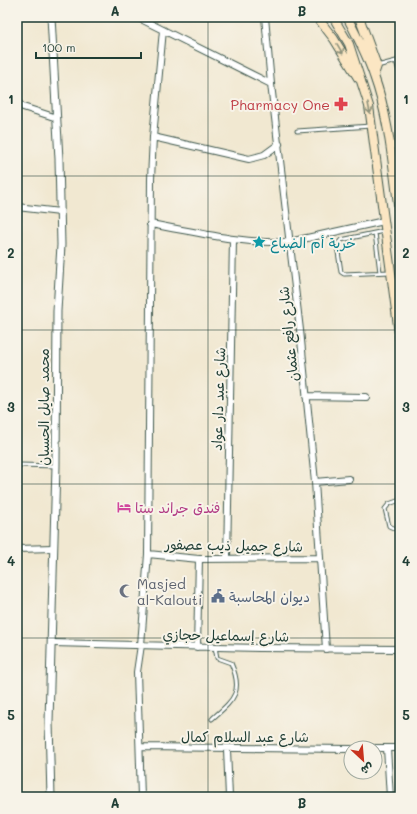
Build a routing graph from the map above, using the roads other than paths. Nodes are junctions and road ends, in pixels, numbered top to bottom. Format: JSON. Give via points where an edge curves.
{"nodes":[{"id":1,"x":51,"y":17,"type":"edge"},
{"id":2,"x":137,"y":17,"type":"edge"},
{"id":3,"x":266,"y":17,"type":"edge"},
{"id":4,"x":317,"y":17,"type":"edge"},
{"id":5,"x":334,"y":17,"type":"edge"},
{"id":6,"x":347,"y":17,"type":"edge"},
{"id":7,"x":359,"y":17,"type":"edge"},
{"id":8,"x":163,"y":30,"type":"junction"},
{"id":9,"x":400,"y":60,"type":"edge"},
{"id":10,"x":396,"y":61,"type":"junction"},
{"id":11,"x":377,"y":66,"type":"junction"},
{"id":12,"x":374,"y":75,"type":"junction"},
{"id":13,"x":400,"y":75,"type":"edge"},
{"id":14,"x":271,"y":84,"type":"junction"},
{"id":15,"x":364,"y":87,"type":"junction"},
{"id":16,"x":17,"y":102,"type":"edge"},
{"id":17,"x":57,"y":118,"type":"junction"},
{"id":18,"x":372,"y":126,"type":"junction"},
{"id":19,"x":298,"y":131,"type":"dead end"},
{"id":20,"x":153,"y":137,"type":"junction"},
{"id":21,"x":279,"y":144,"type":"junction"},
{"id":22,"x":17,"y":207,"type":"edge"},
{"id":23,"x":60,"y":212,"type":"junction"},
{"id":24,"x":400,"y":218,"type":"edge"},
{"id":25,"x":384,"y":221,"type":"junction"},
{"id":26,"x":150,"y":224,"type":"junction"},
{"id":27,"x":386,"y":231,"type":"junction"},
{"id":28,"x":375,"y":233,"type":"junction"},
{"id":29,"x":234,"y":240,"type":"junction"},
{"id":30,"x":289,"y":242,"type":"junction"},
{"id":31,"x":380,"y":272,"type":"junction"},
{"id":32,"x":392,"y":272,"type":"junction"},
{"id":33,"x":400,"y":341,"type":"edge"},
{"id":34,"x":306,"y":396,"type":"junction"},
{"id":35,"x":366,"y":396,"type":"dead end"},
{"id":36,"x":20,"y":465,"type":"dead end"},
{"id":37,"x":56,"y":466,"type":"junction"},
{"id":38,"x":349,"y":479,"type":"dead end"},
{"id":39,"x":315,"y":482,"type":"junction"},
{"id":40,"x":400,"y":500,"type":"edge"},
{"id":41,"x":400,"y":528,"type":"edge"},
{"id":42,"x":53,"y":548,"type":"junction"},
{"id":43,"x":17,"y":549,"type":"edge"},
{"id":44,"x":148,"y":554,"type":"junction"},
{"id":45,"x":320,"y":558,"type":"junction"},
{"id":46,"x":199,"y":559,"type":"junction"},
{"id":47,"x":227,"y":559,"type":"junction"},
{"id":48,"x":52,"y":643,"type":"junction"},
{"id":49,"x":141,"y":645,"type":"junction"},
{"id":50,"x":197,"y":647,"type":"junction"},
{"id":51,"x":215,"y":647,"type":"junction"},
{"id":52,"x":326,"y":649,"type":"junction"},
{"id":53,"x":400,"y":650,"type":"edge"},
{"id":54,"x":212,"y":719,"type":"dead end"},
{"id":55,"x":140,"y":747,"type":"junction"},
{"id":56,"x":343,"y":748,"type":"edge"},
{"id":57,"x":383,"y":748,"type":"edge"},
{"id":58,"x":387,"y":748,"type":"junction"},
{"id":59,"x":400,"y":748,"type":"edge"},
{"id":60,"x":227,"y":749,"type":"junction"},
{"id":61,"x":51,"y":797,"type":"edge"},
{"id":62,"x":141,"y":797,"type":"edge"},
{"id":63,"x":229,"y":797,"type":"edge"},
{"id":64,"x":390,"y":797,"type":"edge"}],
"edges":[{"from":1,"to":17,"type":"street","name":"محمد صايل الحسبان"},
{"from":2,"to":8,"type":"street"},
{"from":3,"to":14,"type":"street","name":"شارع رافع عثمان"},
{"from":4,"to":15,"type":"main road","one_way":true},
{"from":5,"to":15,"type":"main road","via":[[348,44]]},
{"from":6,"to":12,"type":"main road"},
{"from":7,"to":11,"type":"main road"},
{"from":8,"to":14,"type":"street"},
{"from":8,"to":20,"type":"street"},
{"from":9,"to":10,"type":"lane"},
{"from":10,"to":11,"type":"lane"},
{"from":10,"to":13,"type":"lane"},
{"from":11,"to":12,"type":"main road"},
{"from":12,"to":24,"type":"main road","via":[[384,111]]},
{"from":14,"to":21,"type":"street","name":"شارع رافع عثمان"},
{"from":15,"to":18,"type":"main road","one_way":true},
{"from":16,"to":17,"type":"street","via":[[23,107]]},
{"from":17,"to":23,"type":"street","name":"محمد صايل الحسبان"},
{"from":18,"to":19,"type":"lane"},
{"from":18,"to":25,"type":"main road"},
{"from":20,"to":21,"type":"street","via":[[249,159],[264,155]]},
{"from":20,"to":26,"type":"street"},
{"from":21,"to":30,"type":"street","name":"شارع رافع عثمان"},
{"from":22,"to":23,"type":"street"},
{"from":23,"to":37,"type":"street","name":"محمد صايل الحسبان","via":[[55,397]]},
{"from":25,"to":27,"type":"main road"},
{"from":25,"to":30,"type":"street"},
{"from":26,"to":29,"type":"street"},
{"from":26,"to":44,"type":"street"},
{"from":27,"to":28,"type":"lane"},
{"from":27,"to":32,"type":"main road"},
{"from":28,"to":31,"type":"lane"},
{"from":28,"to":31,"type":"lane","via":[[341,240],[337,244],[341,272],[344,274]]},
{"from":29,"to":30,"type":"street"},
{"from":29,"to":47,"type":"street","name":"شارع عبد دار عواد"},
{"from":30,"to":34,"type":"street","name":"شارع رافع عثمان"},
{"from":31,"to":32,"type":"lane"},
{"from":32,"to":33,"type":"main road"},
{"from":34,"to":35,"type":"street"},
{"from":34,"to":39,"type":"street","name":"شارع رافع عثمان"},
{"from":36,"to":37,"type":"lane"},
{"from":37,"to":42,"type":"street","name":"محمد صايل الحسبان"},
{"from":38,"to":39,"type":"street"},
{"from":39,"to":45,"type":"street","name":"شارع رافع عثمان"},
{"from":40,"to":41,"type":"lane","via":[[385,509],[389,526]]},
{"from":42,"to":43,"type":"street"},
{"from":42,"to":48,"type":"street","name":"محمد صايل الحسبان"},
{"from":44,"to":46,"type":"street","name":"شارع جميل ذيب عصفور"},
{"from":44,"to":49,"type":"street"},
{"from":45,"to":47,"type":"street","name":"شارع جميل ذيب عصفور"},
{"from":45,"to":52,"type":"street","name":"شارع رافع عثمان"},
{"from":46,"to":47,"type":"street","name":"شارع جميل ذيب عصفور"},
{"from":46,"to":50,"type":"street"},
{"from":48,"to":49,"type":"street","name":"شارع إسماعيل حجازي"},
{"from":48,"to":61,"type":"street","name":"محمد صايل الحسبان","via":[[49,722]]},
{"from":49,"to":50,"type":"street","name":"شارع إسماعيل حجازي"},
{"from":49,"to":55,"type":"street","via":[[137,672]]},
{"from":50,"to":51,"type":"street","name":"شارع إسماعيل حجازي"},
{"from":51,"to":52,"type":"street","name":"شارع إسماعيل حجازي"},
{"from":51,"to":54,"type":"lane","via":[[217,658],[231,663],[236,691],[230,703]]},
{"from":52,"to":53,"type":"street","name":"شارع إسماعيل حجازي"},
{"from":55,"to":60,"type":"street","name":"شارع عبد السلام كمال"},
{"from":55,"to":62,"type":"street"},
{"from":56,"to":60,"type":"street","name":"شارع عبد السلام كمال"},
{"from":57,"to":58,"type":"street"},
{"from":58,"to":59,"type":"street"},
{"from":58,"to":64,"type":"street"},
{"from":60,"to":63,"type":"street"}]}
